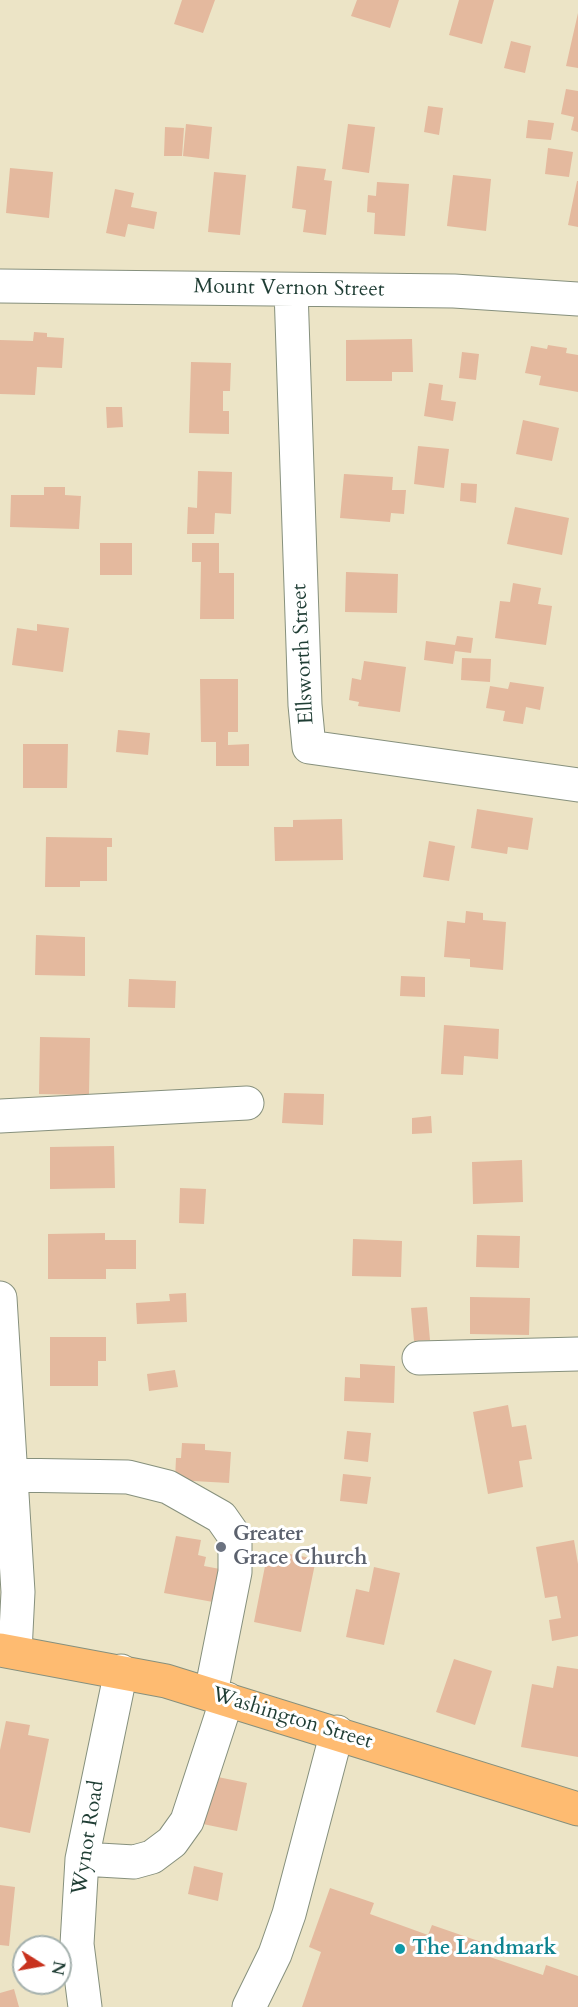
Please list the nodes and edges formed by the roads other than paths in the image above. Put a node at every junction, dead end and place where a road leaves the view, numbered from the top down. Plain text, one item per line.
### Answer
1 (0, 286) edge
2 (291, 290) junction
3 (578, 299) edge
4 (578, 785) edge
5 (247, 1103) dead end
6 (0, 1116) edge
7 (0, 1298) edge
8 (578, 1354) edge
9 (419, 1358) dead end
10 (10, 1475) junction
11 (8, 1651) edge
12 (121, 1671) junction
13 (219, 1696) junction
14 (337, 1732) junction
15 (578, 1809) edge
16 (82, 1859) junction
17 (85, 2007) edge
18 (249, 2007) edge

1 - 2 street, Mount Vernon Street
2 - 3 street, Mount Vernon Street
2 - 4 street, Ellsworth Street
5 - 6 street
7 - 10 street
8 - 9 street
10 - 11 street
10 - 13 street
11 - 12 main road, Washington Street
12 - 13 main road, Washington Street
12 - 16 street, Wynot Road
13 - 14 main road, Washington Street
13 - 16 street
14 - 15 main road, Washington Street
14 - 18 street
16 - 17 street, Wynot Road

